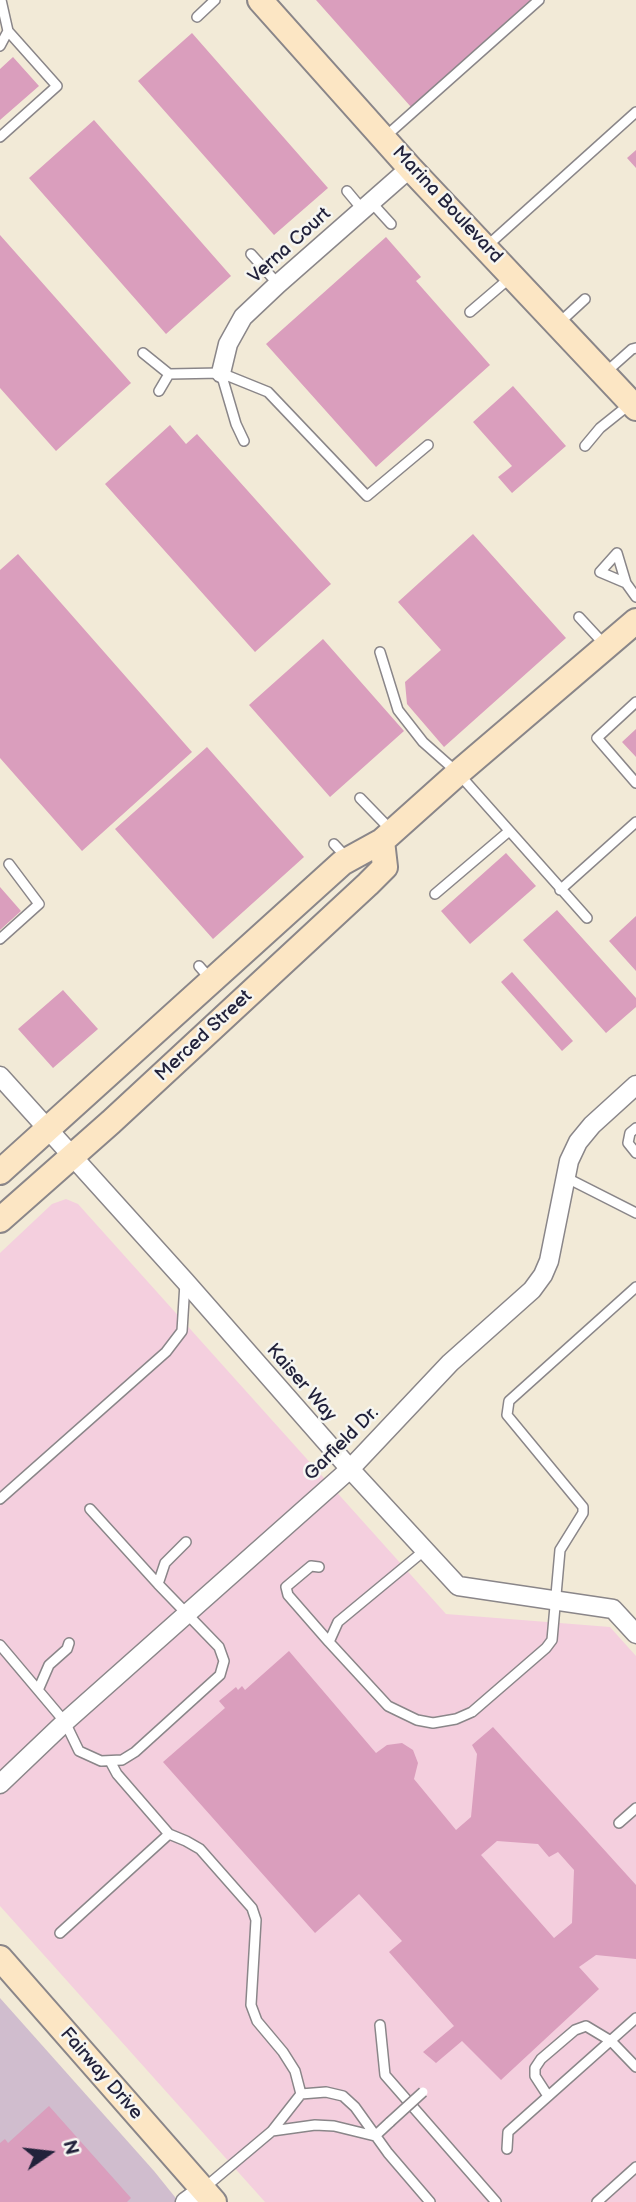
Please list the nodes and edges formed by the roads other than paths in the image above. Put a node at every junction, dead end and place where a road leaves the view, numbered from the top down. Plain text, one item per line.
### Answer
1 (1, 0) edge
2 (215, 0) edge
3 (260, 0) edge
4 (539, 0) edge
5 (197, 17) dead end
6 (8, 31) junction
7 (0, 46) edge
8 (636, 112) edge
9 (0, 137) edge
10 (384, 138) junction
11 (410, 168) junction
12 (347, 191) dead end
13 (367, 205) junction
14 (391, 224) dead end
15 (485, 247) junction
16 (251, 254) dead end
17 (513, 275) junction
18 (278, 284) junction
19 (586, 299) dead end
20 (470, 312) dead end
21 (557, 324) junction
22 (636, 348) edge
23 (143, 353) dead end
24 (220, 373) junction
25 (169, 374) junction
26 (603, 374) junction
27 (159, 391) dead end
28 (634, 405) edge
29 (244, 441) dead end
30 (428, 445) dead end
31 (585, 446) dead end
32 (626, 583) dead end
33 (636, 597) edge
34 (579, 617) dead end
35 (636, 621) edge
36 (607, 647) junction
37 (380, 652) dead end
38 (636, 702) edge
39 (458, 773) junction
40 (636, 783) edge
41 (360, 798) dead end
42 (636, 822) edge
43 (508, 832) junction
44 (387, 836) junction
45 (9, 864) dead end
46 (561, 890) junction
47 (435, 894) dead end
48 (587, 918) dead end
49 (0, 939) edge
50 (0, 1076) edge
51 (636, 1085) edge
52 (636, 1128) edge
53 (48, 1130) junction
54 (636, 1153) edge
55 (72, 1158) junction
56 (0, 1172) edge
57 (565, 1177) junction
58 (636, 1213) edge
59 (0, 1220) edge
60 (185, 1281) junction
61 (636, 1287) edge
62 (350, 1469) junction
63 (0, 1499) edge
64 (90, 1509) dead end
65 (186, 1542) dead end
66 (425, 1550) junction
67 (319, 1567) dead end
68 (158, 1584) junction
69 (554, 1601) junction
70 (187, 1615) junction
71 (636, 1634) edge
72 (329, 1642) junction
73 (69, 1643) dead end
74 (0, 1645) edge
75 (39, 1688) junction
76 (65, 1722) junction
77 (110, 1761) junction
78 (0, 1784) edge
79 (636, 1808) edge
80 (619, 1823) dead end
81 (169, 1834) junction
82 (60, 1933) dead end
83 (0, 1958) edge
84 (636, 2018) edge
85 (380, 2025) dead end
86 (611, 2041) junction
87 (636, 2067) edge
88 (423, 2092) dead end
89 (301, 2094) junction
90 (548, 2096) junction
91 (272, 2131) junction
92 (375, 2136) junction
93 (507, 2149) dead end
94 (636, 2167) edge
95 (207, 2199) edge
96 (430, 2202) edge
97 (496, 2202) edge
98 (597, 2202) edge

1 - 6 lane
2 - 5 lane
3 - 10 street, Marina Boulevard
4 - 10 lane
6 - 7 lane
6 - 9 lane
8 - 15 lane
10 - 11 street, Marina Boulevard
11 - 13 street, Verna Court
11 - 15 street, Marina Boulevard
12 - 13 lane
13 - 14 lane
13 - 18 street, Verna Court
15 - 17 street, Marina Boulevard
16 - 18 lane
17 - 20 lane
17 - 21 street, Marina Boulevard
18 - 24 street, Verna Court
19 - 21 lane
21 - 26 street, Marina Boulevard
22 - 26 lane
23 - 25 lane
24 - 25 lane
24 - 29 lane
24 - 30 lane
25 - 27 lane
26 - 28 street, Marina Boulevard
28 - 31 lane
32 - 33 lane
34 - 36 lane
35 - 36 street, Merced Street
36 - 39 street, Merced Street
37 - 39 lane
38 - 40 lane
39 - 43 lane
39 - 44 street, Merced Street
41 - 44 lane
42 - 46 lane
43 - 46 lane
43 - 47 lane
44 - 53 street, Merced Street
44 - 55 street, Merced Street
45 - 49 lane
46 - 48 lane
50 - 53 street, Kaiser Way
51 - 57 street, Garfield Dr.
52 - 54 lane
53 - 55 street, Kaiser Way
53 - 56 street, Merced Street
55 - 59 street, Merced Street
55 - 60 street, Kaiser Way
57 - 58 lane
57 - 62 street, Garfield Dr.
60 - 62 street, Kaiser Way
60 - 63 lane
61 - 69 lane
62 - 66 street, Kaiser Way
62 - 70 street, Garfield Dr.
64 - 68 lane
65 - 68 lane
66 - 69 street, Kaiser Way
66 - 72 lane
67 - 72 lane
68 - 70 lane
69 - 71 street, Kaiser Way
69 - 72 lane
70 - 76 street, Garfield Dr.
70 - 77 lane
73 - 75 lane
74 - 75 lane
75 - 76 lane
76 - 77 lane
76 - 78 street, Garfield Dr.
77 - 81 lane
79 - 80 lane
81 - 82 lane
81 - 89 lane
83 - 95 street, Fairway Drive
84 - 86 lane
85 - 97 lane
86 - 87 lane
86 - 90 lane
86 - 90 lane
88 - 92 lane, bridge
89 - 91 lane
89 - 92 lane
90 - 93 lane
91 - 92 lane
91 - 95 lane
92 - 96 lane
94 - 98 lane

